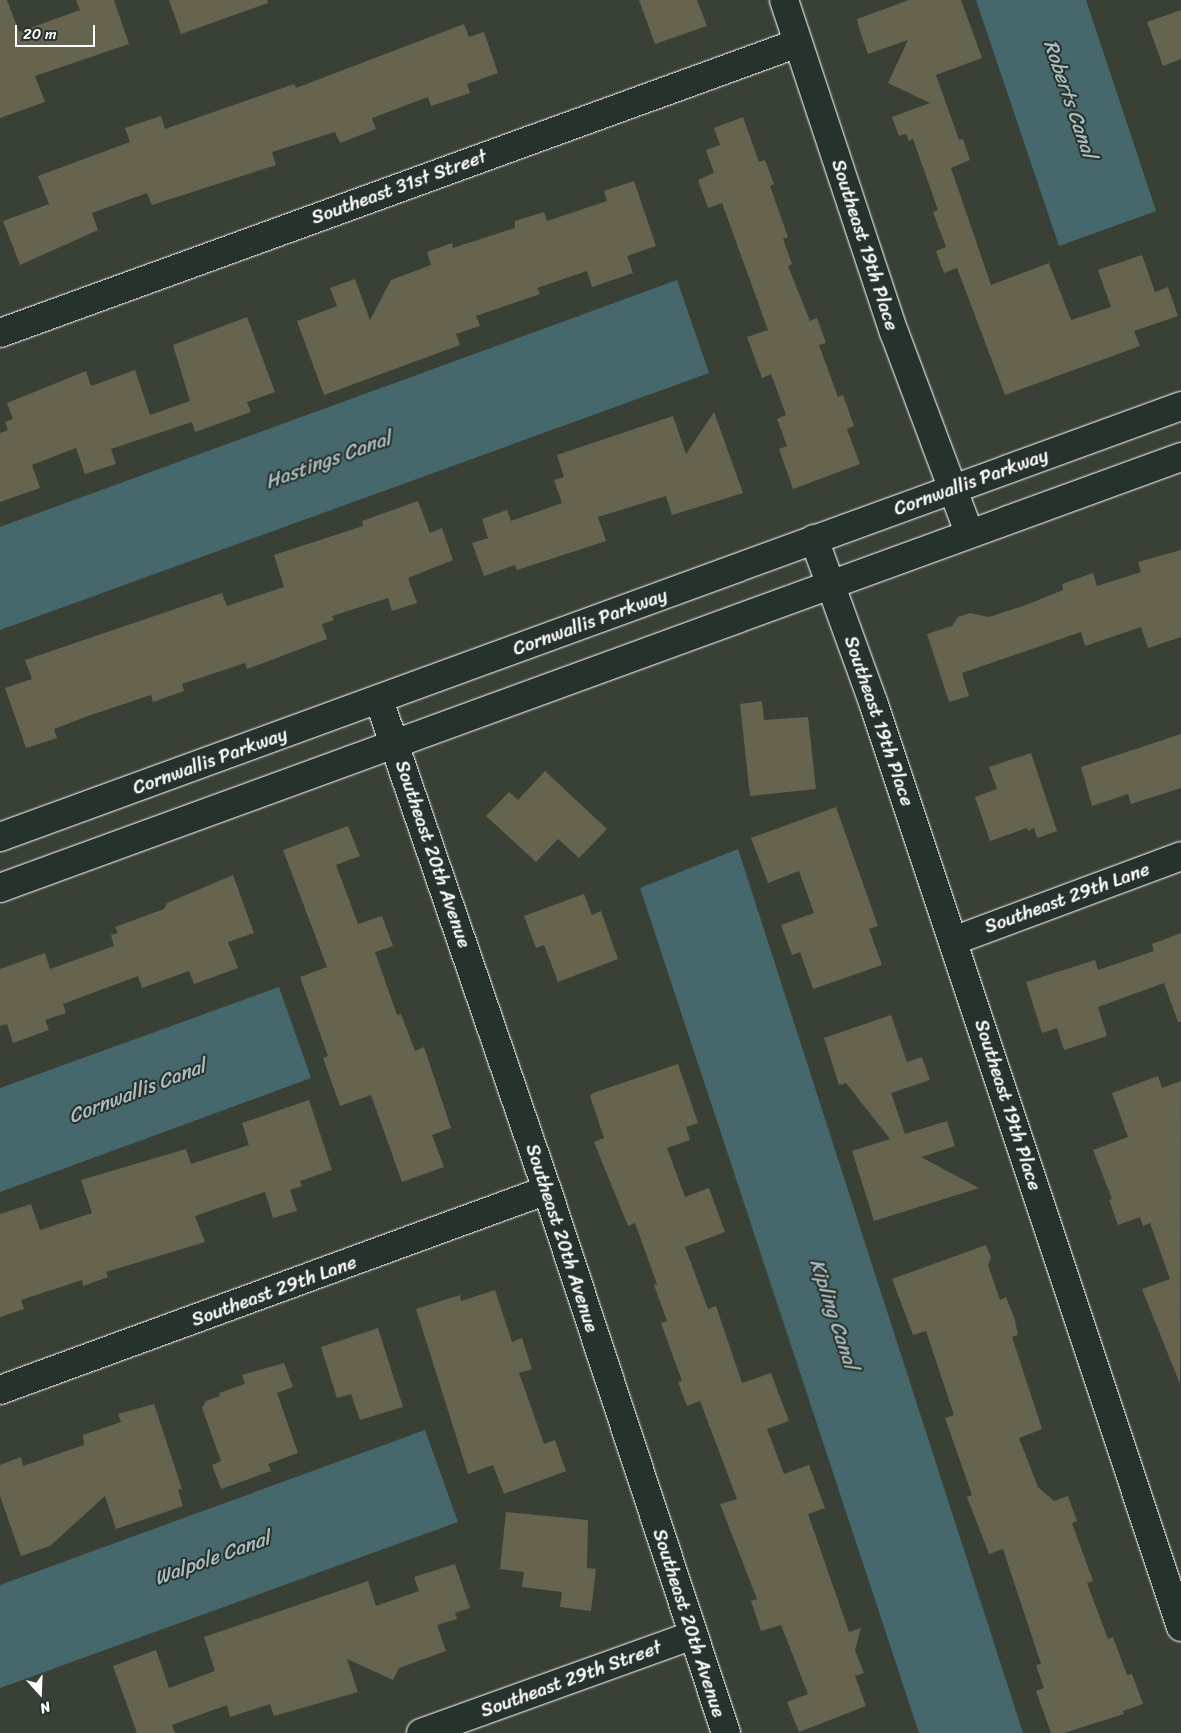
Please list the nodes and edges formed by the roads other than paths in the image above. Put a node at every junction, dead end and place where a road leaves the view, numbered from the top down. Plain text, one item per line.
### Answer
1 (784, 0) edge
2 (798, 42) junction
3 (0, 333) edge
4 (1181, 406) edge
5 (1181, 457) edge
6 (952, 488) junction
7 (969, 533) junction
8 (814, 539) junction
9 (831, 584) junction
10 (379, 700) junction
11 (396, 744) junction
12 (0, 838) edge
13 (1181, 856) edge
14 (0, 888) edge
15 (953, 941) junction
16 (547, 1190) junction
17 (0, 1390) edge
18 (1181, 1627) edge
19 (694, 1635) junction
20 (421, 1733) edge
21 (726, 1733) edge

1 - 2 street, Southeast 19th Place
2 - 3 street, Southeast 31st Street
2 - 6 street, Southeast 19th Place
4 - 6 street, Cornwallis Parkway
5 - 7 street
6 - 7 street, Southeast 19th Place
6 - 8 street, Cornwallis Parkway
7 - 9 street
8 - 9 street, Southeast 19th Place
8 - 10 street, Cornwallis Parkway
9 - 11 street
9 - 15 street, Southeast 19th Place
10 - 11 street, Southeast 20th Avenue
10 - 12 street, Cornwallis Parkway
11 - 14 street
11 - 16 street, Southeast 20th Avenue
13 - 15 street, Southeast 29th Lane
15 - 18 street, Southeast 19th Place
16 - 17 street, Southeast 29th Lane
16 - 19 street, Southeast 20th Avenue
19 - 20 street, Southeast 29th Street
19 - 21 street, Southeast 20th Avenue

